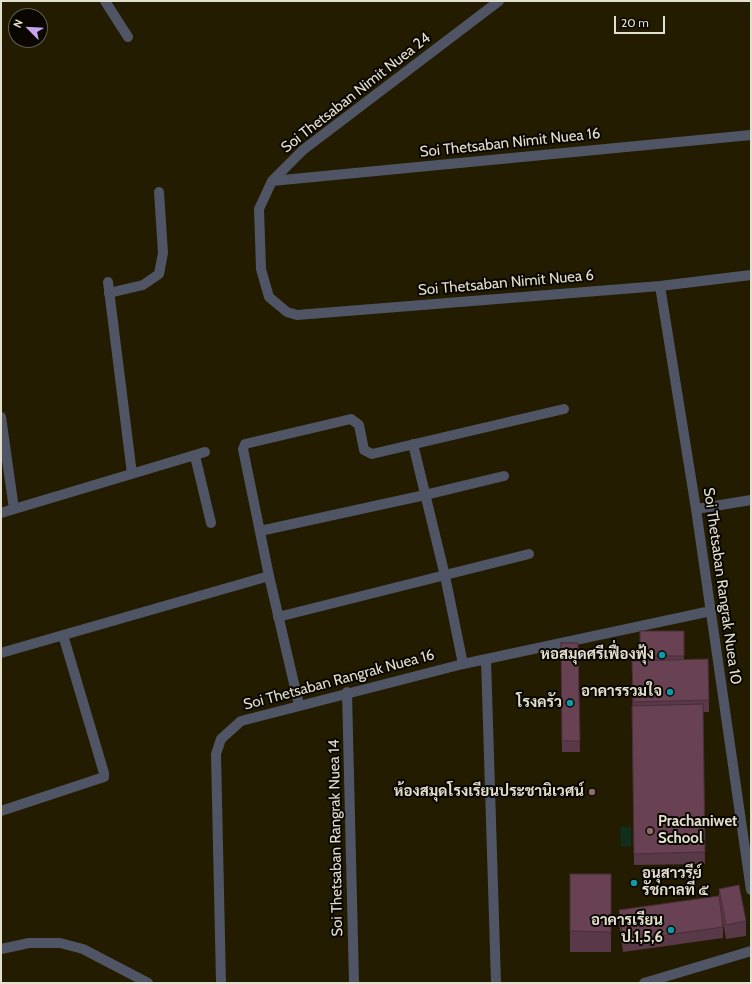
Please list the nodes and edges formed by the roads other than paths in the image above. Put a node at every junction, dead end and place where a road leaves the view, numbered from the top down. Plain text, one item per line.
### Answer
1 (105, 1) edge
2 (498, 1) edge
3 (128, 37) dead end
4 (751, 135) edge
5 (272, 181) junction
6 (159, 192) dead end
7 (751, 275) edge
8 (108, 282) dead end
9 (660, 286) junction
10 (109, 293) junction
11 (269, 297) joint
12 (564, 409) dead end
13 (1, 417) edge
14 (413, 444) junction
15 (132, 474) junction
16 (504, 476) dead end
17 (425, 495) junction
18 (751, 500) edge
19 (14, 509) junction
20 (696, 509) junction
21 (1, 513) edge
22 (210, 523) dead end
23 (260, 531) junction
24 (529, 554) dead end
25 (269, 576) junction
26 (445, 576) junction
27 (711, 612) junction
28 (278, 617) junction
29 (63, 635) junction
30 (1, 653) edge
31 (486, 659) junction
32 (463, 664) junction
33 (347, 692) junction
34 (299, 705) junction
35 (1, 811) edge
36 (751, 890) edge
37 (1, 949) edge
38 (751, 951) edge
39 (148, 983) edge
40 (221, 983) edge
41 (354, 983) edge
42 (496, 983) edge
43 (644, 983) edge

1 - 3 street
2 - 5 street, Soi Thetsaban Nimit Nuea 24
4 - 5 street, Soi Thetsaban Nimit Nuea 16
5 - 11 street, Soi Thetsaban Nimit Nuea 24
6 - 10 street
7 - 9 street, Soi Thetsaban Nimit Nuea 6
8 - 10 street
9 - 11 street, Soi Thetsaban Nimit Nuea 6
9 - 20 street, Soi Thetsaban Rangrak Nuea 10
10 - 15 street
12 - 14 street
13 - 19 street
14 - 17 street
14 - 23 street
15 - 19 street
15 - 22 street
16 - 17 street
17 - 23 street
17 - 26 street
18 - 20 street
19 - 21 street
20 - 27 street, Soi Thetsaban Rangrak Nuea 10
23 - 25 street
24 - 26 street
25 - 28 street
25 - 29 street
26 - 28 street
26 - 32 street
27 - 31 street, Soi Thetsaban Rangrak Nuea 16
27 - 36 street, Soi Thetsaban Rangrak Nuea 10
28 - 34 street
29 - 30 street
29 - 35 street
31 - 32 street, Soi Thetsaban Rangrak Nuea 16
31 - 42 street
32 - 33 street, Soi Thetsaban Rangrak Nuea 16
33 - 34 street, Soi Thetsaban Rangrak Nuea 16
33 - 41 street, Soi Thetsaban Rangrak Nuea 14
34 - 40 street, Soi Thetsaban Rangrak Nuea 16
37 - 39 street
38 - 43 street

